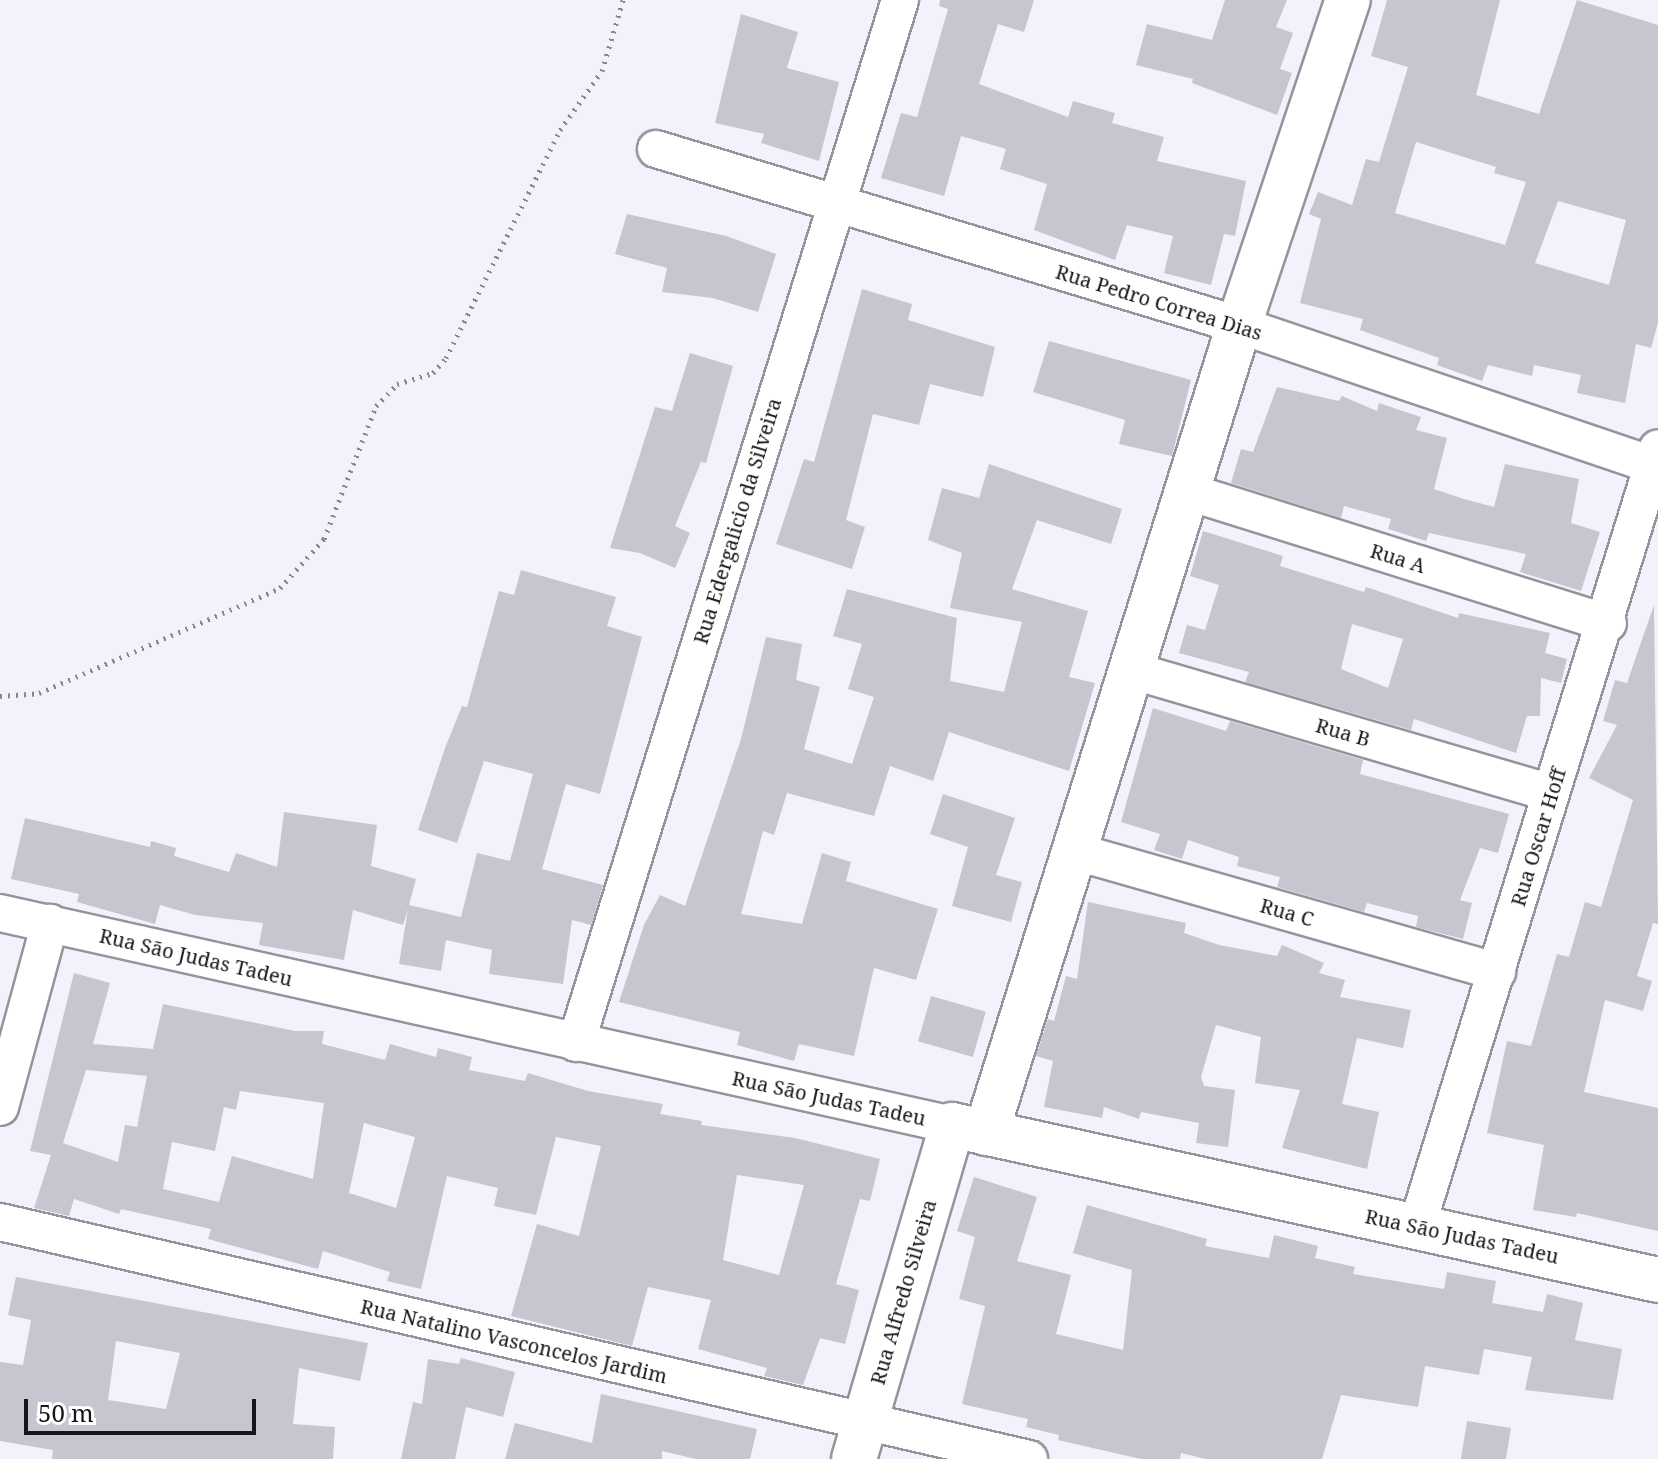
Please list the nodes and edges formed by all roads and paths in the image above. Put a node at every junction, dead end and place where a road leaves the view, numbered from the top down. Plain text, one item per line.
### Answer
1 (623, 0) edge
2 (900, 0) edge
3 (1348, 0) edge
4 (656, 149) dead end
5 (834, 205) junction
6 (1239, 325) junction
7 (1656, 460) edge
8 (1189, 492) junction
9 (1608, 623) junction
10 (1134, 671) junction
11 (0, 696) edge
12 (1551, 793) junction
13 (1077, 852) junction
14 (0, 913) edge
15 (50, 923) junction
16 (1497, 972) junction
17 (576, 1043) junction
18 (0, 1107) edge
19 (969, 1129) junction
20 (0, 1222) edge
21 (1417, 1226) junction
22 (1658, 1280) edge
23 (860, 1441) edge
24 (1029, 1459) edge

1 - 11 path
2 - 5 street, Rua Edergalicio da Silveira
3 - 6 street, Rua Alfredo Silveira
4 - 5 street, Rua Pedro Correa Dias
5 - 6 street, Rua Pedro Correa Dias
5 - 17 street, Rua Edergalicio da Silveira
6 - 7 street, Rua Pedro Correa Dias
6 - 8 street, Rua Alfredo Silveira
7 - 9 street, Rua Oscar Hoff
8 - 9 street, Rua A
8 - 10 street, Rua Alfredo Silveira
9 - 12 street, Rua Oscar Hoff
10 - 12 street, Rua B
10 - 13 street, Rua Alfredo Silveira
12 - 16 street, Rua Oscar Hoff
13 - 16 street, Rua C
13 - 19 street, Rua Alfredo Silveira
14 - 15 street, Rua São Judas Tadeu
15 - 17 street, Rua São Judas Tadeu
15 - 18 street
16 - 21 street, Rua Oscar Hoff
17 - 19 street, Rua São Judas Tadeu
19 - 21 street, Rua São Judas Tadeu
19 - 23 street, Rua Alfredo Silveira
20 - 23 street, Rua Natalino Vasconcelos Jardim
21 - 22 street, Rua São Judas Tadeu
23 - 24 street, Rua Natalino Vasconcelos Jardim

